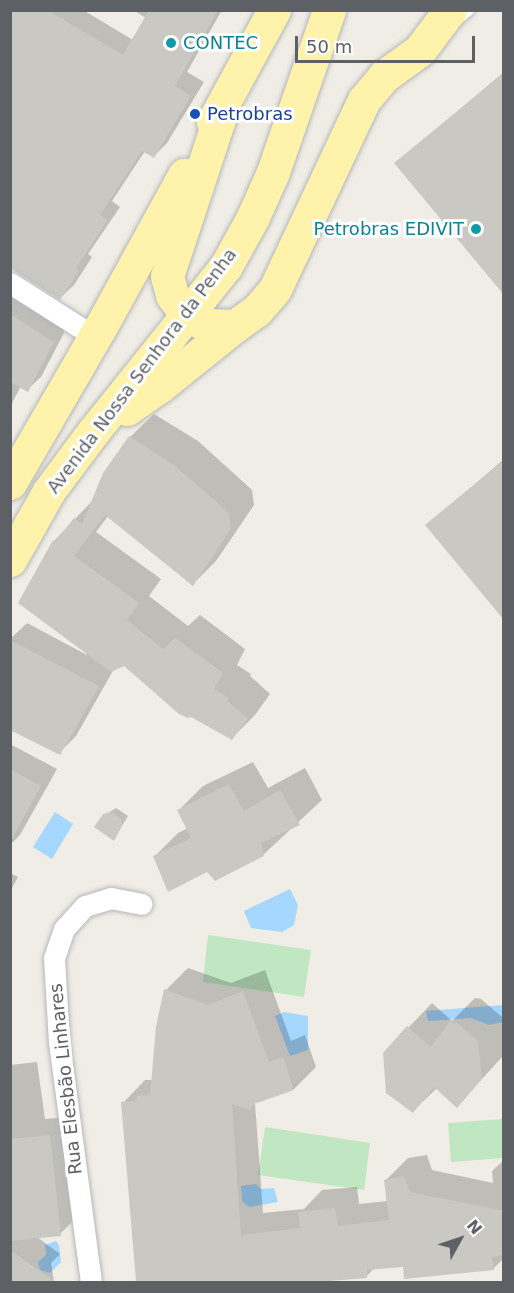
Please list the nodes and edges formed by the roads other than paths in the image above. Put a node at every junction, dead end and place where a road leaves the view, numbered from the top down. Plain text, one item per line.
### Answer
1 (274, 10) edge
2 (329, 10) edge
3 (450, 10) edge
4 (470, 10) edge
5 (420, 50) junction
6 (224, 104) junction
7 (10, 283) edge
8 (188, 316) junction
9 (235, 326) junction
10 (95, 337) junction
11 (93, 432) junction
12 (10, 483) edge
13 (10, 560) edge
14 (141, 904) dead end
15 (91, 1282) edge

1 - 6 main road
2 - 8 main road, Avenida Nossa Senhora da Penha
3 - 5 main road
4 - 5 lane
5 - 9 main road
6 - 8 main road
6 - 10 main road
7 - 10 street
8 - 9 main road
8 - 11 main road, Avenida Nossa Senhora da Penha
9 - 11 main road
10 - 12 main road
11 - 13 main road, Avenida Nossa Senhora da Penha
14 - 15 street, Rua Elesbão Linhares

